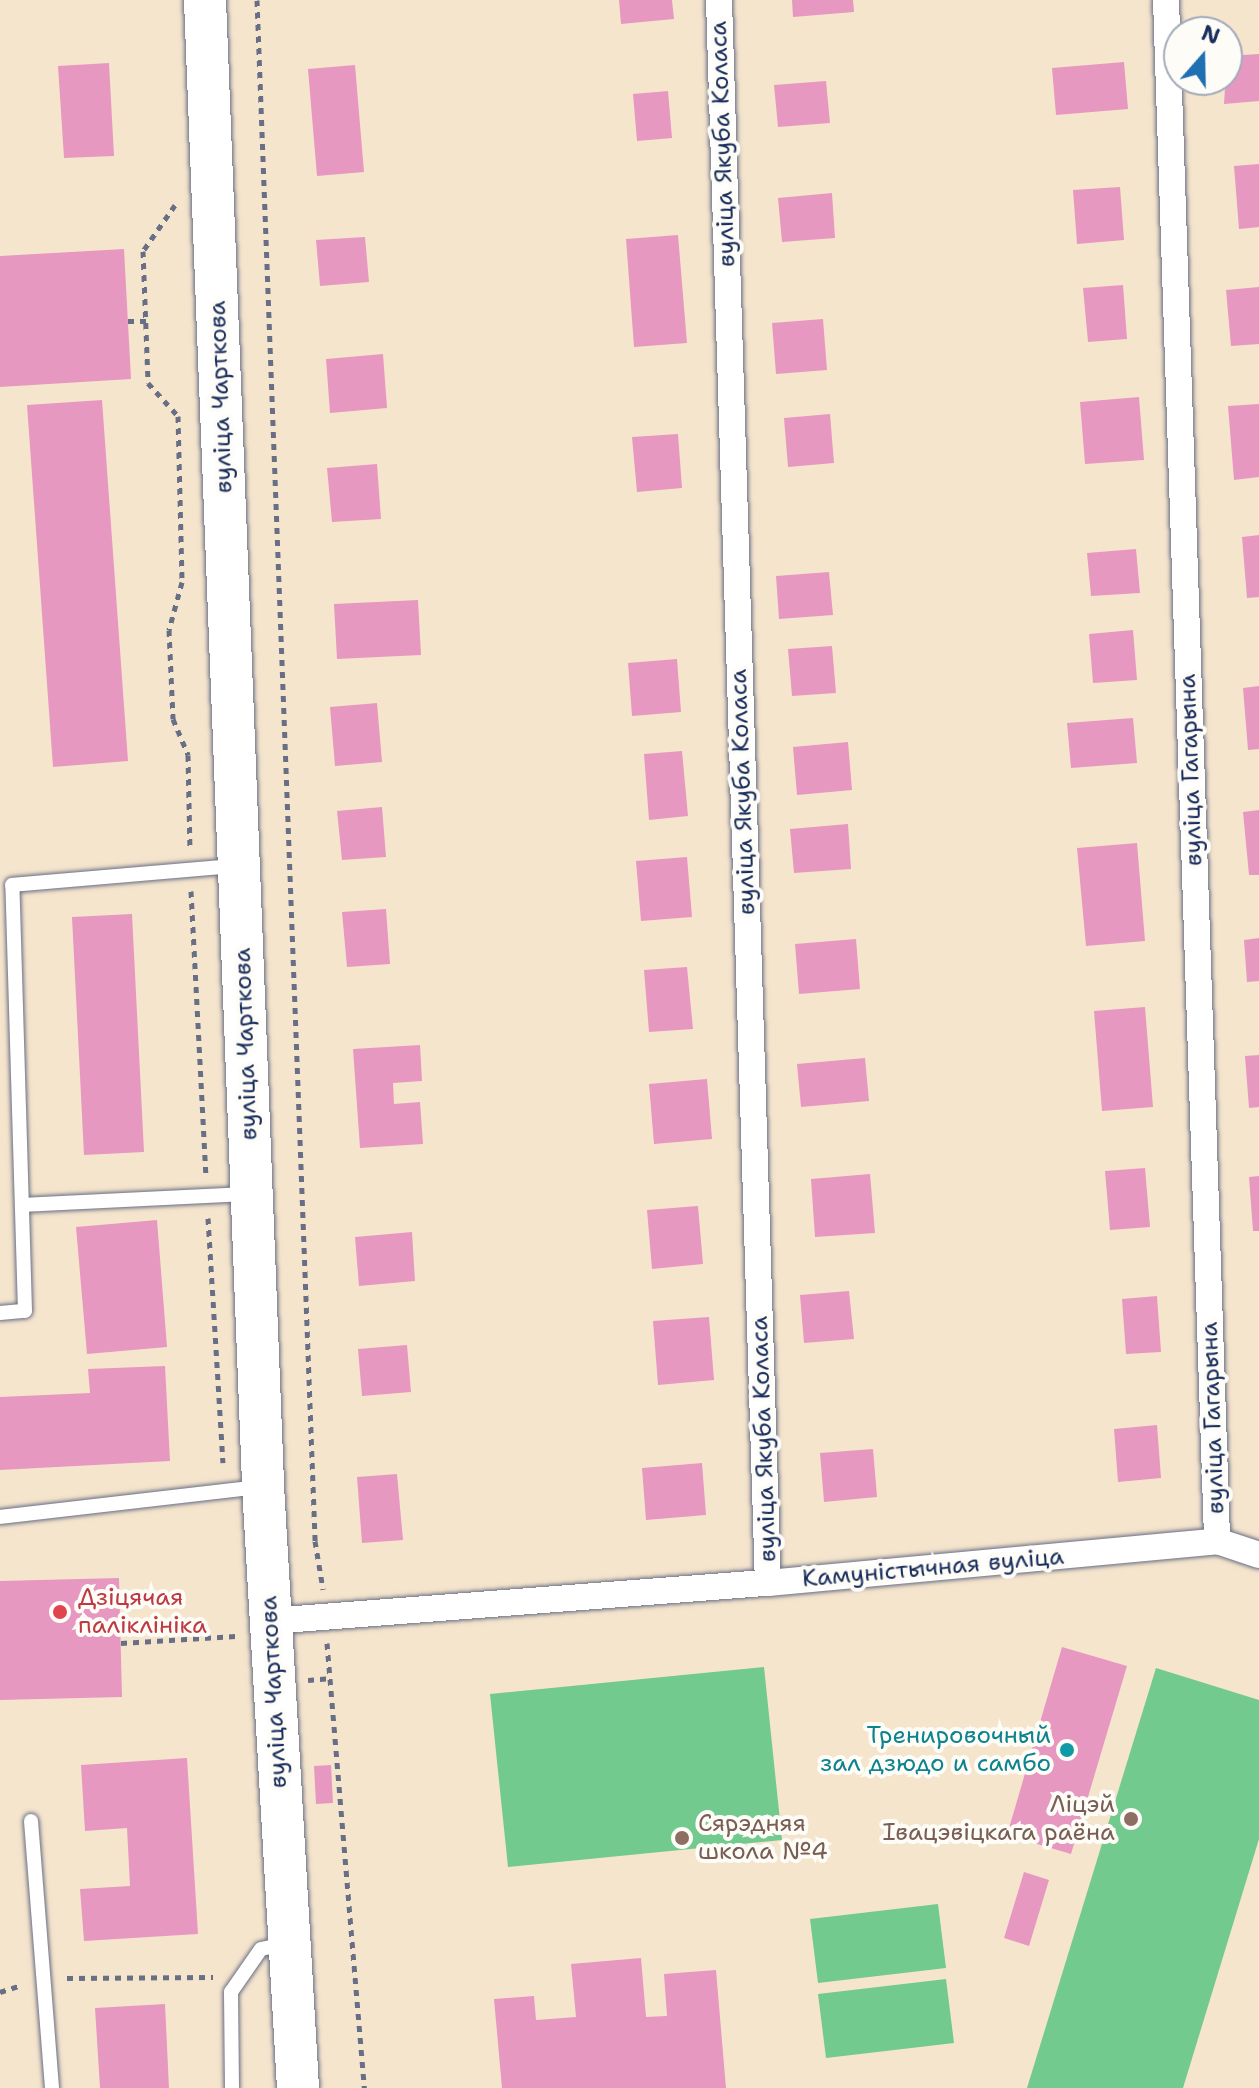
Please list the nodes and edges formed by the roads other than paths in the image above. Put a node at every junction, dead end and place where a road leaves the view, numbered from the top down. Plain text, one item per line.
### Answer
1 (205, 0) edge
2 (719, 0) edge
3 (1166, 0) edge
4 (239, 866) junction
5 (6, 885) edge
6 (252, 1194) junction
7 (23, 1205) junction
8 (0, 1313) edge
9 (246, 1488) junction
10 (0, 1517) edge
11 (1217, 1541) junction
12 (1259, 1555) edge
13 (768, 1583) junction
14 (248, 1632) junction
15 (31, 1821) dead end
16 (289, 1943) junction
17 (52, 2088) edge
18 (232, 2088) edge
19 (298, 2088) edge

1 - 4 main road, вуліца Чарткова
2 - 13 street, вуліца Якуба Коласа
3 - 11 street, вуліца Гагарына
4 - 5 lane
4 - 6 main road, вуліца Чарткова
5 - 7 lane
6 - 7 lane
6 - 9 main road, вуліца Чарткова
7 - 8 lane
9 - 10 lane
9 - 14 main road, вуліца Чарткова
11 - 12 street, Камуністычная вуліца
11 - 13 street, Камуністычная вуліца
13 - 14 street, Камуністычная вуліца
14 - 16 main road, вуліца Чарткова
15 - 17 lane
16 - 18 lane
16 - 19 main road, вуліца Чарткова

